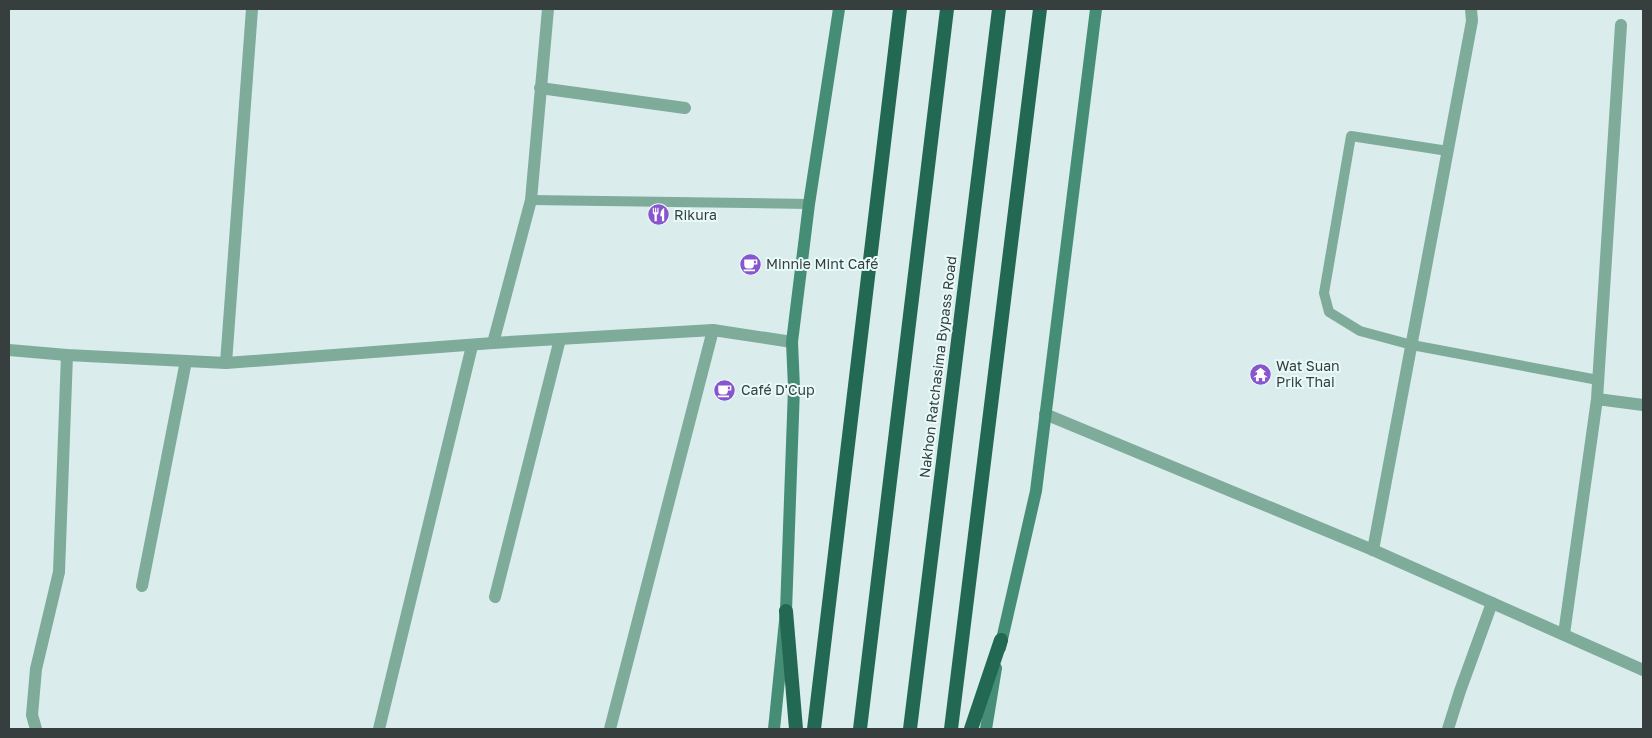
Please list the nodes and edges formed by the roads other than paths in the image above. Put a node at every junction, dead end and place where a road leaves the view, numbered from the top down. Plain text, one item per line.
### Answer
1 (252, 9) edge
2 (548, 9) edge
3 (839, 9) edge
4 (900, 9) edge
5 (947, 9) edge
6 (999, 9) edge
7 (1040, 9) edge
8 (1096, 9) edge
9 (1471, 9) edge
10 (1621, 25) dead end
11 (540, 88) junction
12 (685, 108) dead end
13 (1448, 151) junction
14 (531, 200) junction
15 (809, 204) junction
16 (713, 330) junction
17 (560, 339) junction
18 (792, 342) junction
19 (493, 343) junction
20 (1412, 345) junction
21 (472, 346) junction
22 (9, 350) edge
23 (67, 355) junction
24 (186, 361) junction
25 (226, 363) junction
26 (1598, 380) junction
27 (1597, 398) junction
28 (1643, 405) edge
29 (1046, 414) junction
30 (1373, 550) junction
31 (142, 586) dead end
32 (495, 597) dead end
33 (1492, 602) junction
34 (786, 611) junction
35 (1564, 634) junction
36 (1001, 640) junction
37 (1643, 670) edge
38 (36, 729) edge
39 (380, 729) edge
40 (610, 729) edge
41 (774, 729) edge
42 (796, 729) edge
43 (814, 729) edge
44 (860, 729) edge
45 (910, 729) edge
46 (951, 729) edge
47 (971, 729) edge
48 (986, 729) edge
49 (1448, 729) edge

1 - 25 street
2 - 11 street
3 - 15 main road
4 - 43 highway
5 - 44 highway
6 - 45 highway, Nakhon Ratchasima Bypass Road
7 - 46 highway
8 - 29 main road
9 - 13 street
10 - 26 street
11 - 12 street
11 - 14 street
13 - 20 street
13 - 20 lane
14 - 15 lane
14 - 19 street
15 - 18 main road
16 - 17 street
16 - 18 street
16 - 40 street
17 - 19 street
17 - 32 street
18 - 34 main road
19 - 21 street
20 - 26 lane
20 - 30 street
21 - 25 street
21 - 39 street
22 - 23 street
23 - 24 street
23 - 38 street
24 - 25 street
24 - 31 street
26 - 27 street
27 - 28 street
27 - 35 street
29 - 30 street
29 - 36 main road
30 - 33 street
33 - 35 street
33 - 49 street
34 - 41 main road
34 - 42 highway
35 - 37 street
36 - 47 highway
36 - 48 main road

